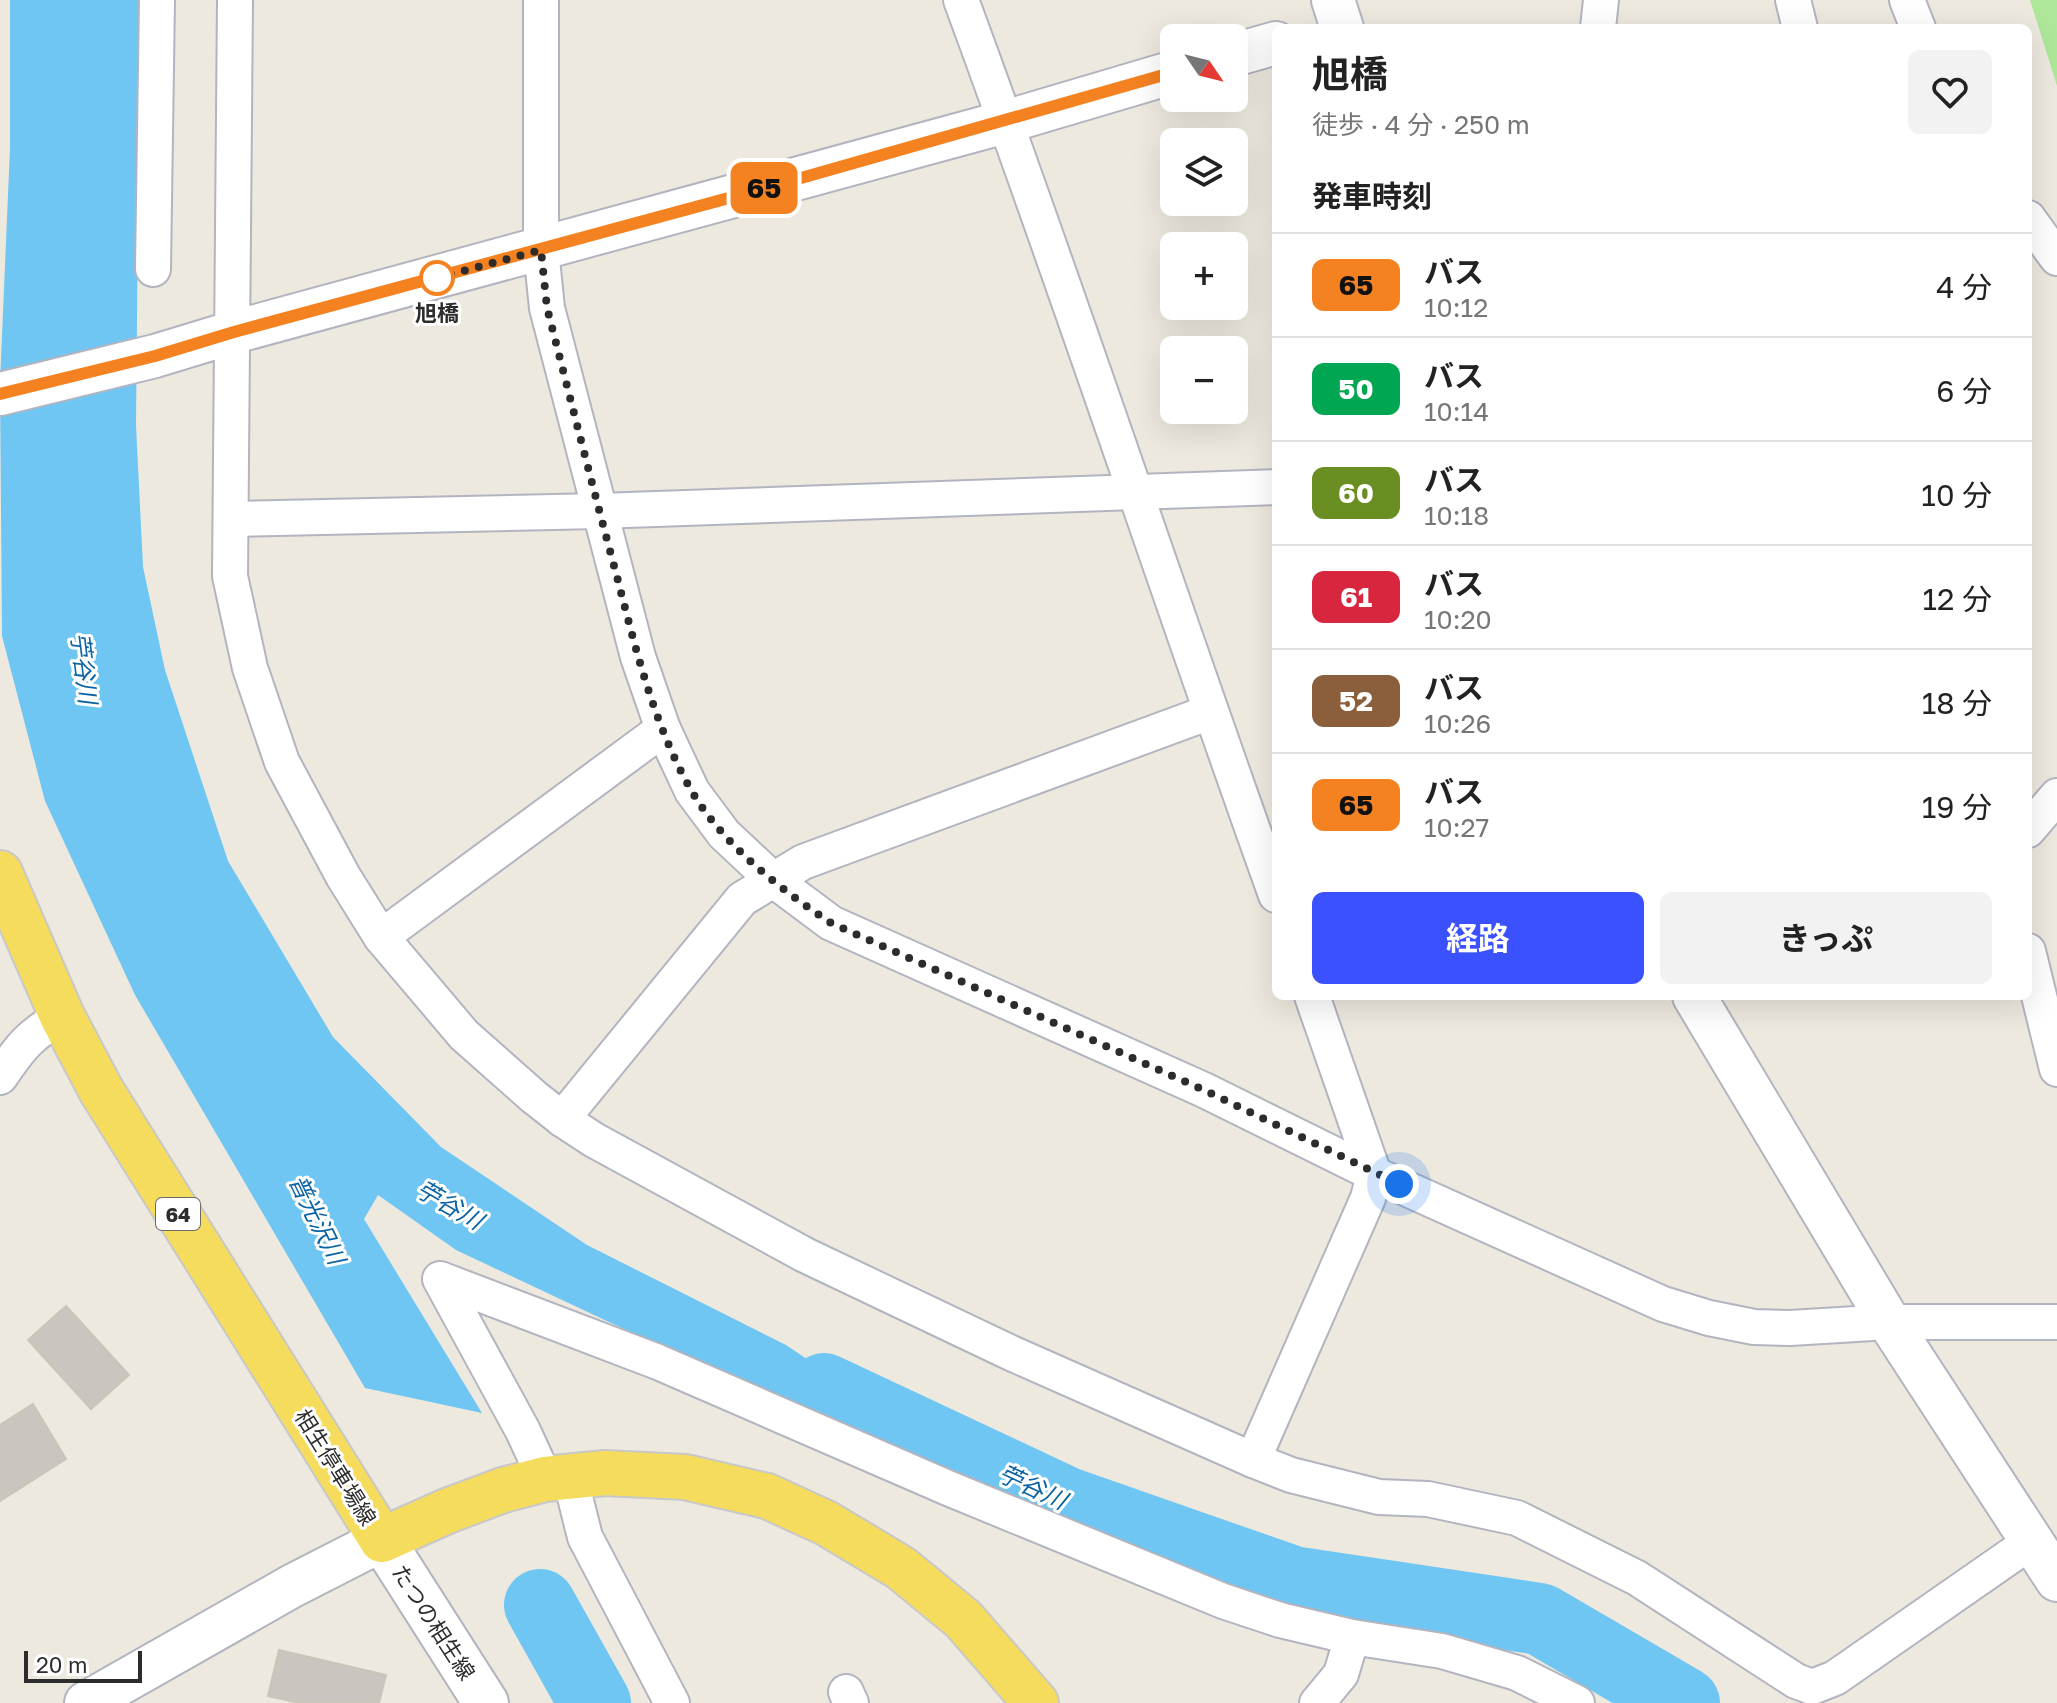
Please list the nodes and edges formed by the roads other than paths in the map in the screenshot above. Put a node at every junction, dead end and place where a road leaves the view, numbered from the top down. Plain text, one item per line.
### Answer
1 (157, 0) edge
2 (235, 0) edge
3 (541, 0) edge
4 (961, 0) edge
5 (1601, 0) edge
6 (1793, 0) edge
7 (1907, 0) edge
8 (1598, 24) edge
9 (1799, 24) edge
10 (1916, 24) edge
11 (1272, 44) edge
12 (1248, 51) edge
13 (1160, 76) edge
14 (1005, 122) junction
15 (2032, 224) edge
16 (541, 250) junction
17 (2057, 258) edge
18 (153, 269) dead end
19 (234, 332) junction
20 (0, 394) edge
21 (1272, 487) edge
22 (1137, 493) junction
23 (599, 511) junction
24 (232, 519) junction
25 (1210, 712) junction
26 (663, 729) junction
27 (2057, 796) edge
28 (2032, 825) edge
29 (0, 873) edge
30 (772, 879) junction
31 (1272, 884) edge
32 (381, 937) junction
33 (2032, 967) edge
34 (1313, 1000) edge
35 (1696, 1000) edge
36 (62, 1016) junction
37 (2057, 1069) edge
38 (0, 1077) edge
39 (562, 1119) junction
40 (1374, 1174) junction
41 (1889, 1322) junction
42 (2057, 1322) edge
43 (1253, 1460) junction
44 (558, 1478) junction
45 (382, 1540) junction
46 (2032, 1541) junction
47 (2057, 1580) edge
48 (1352, 1637) junction
49 (86, 1703) edge
50 (486, 1703) edge
51 (672, 1703) edge
52 (1036, 1703) edge
53 (1317, 1703) edge
54 (1577, 1703) edge

1 - 18 street
2 - 19 street
3 - 16 street
4 - 14 street
5 - 8 street
6 - 9 street
7 - 10 street
11 - 12 street
13 - 14 street
14 - 16 street
14 - 22 street
15 - 17 street
16 - 19 street
16 - 23 street
19 - 20 street
19 - 24 street
21 - 22 street
22 - 23 street
22 - 25 street
23 - 24 street
23 - 26 street
24 - 32 street
25 - 30 street
25 - 31 street
26 - 30 street
26 - 32 street
27 - 28 street
29 - 36 main road, 相生停車場線 / 64
30 - 39 street
30 - 40 street
32 - 39 street
33 - 37 street
34 - 40 street
35 - 41 street
36 - 38 street
36 - 45 main road, 相生停車場線 / 64
39 - 43 street
40 - 41 street
40 - 43 street
41 - 42 street
41 - 46 street
43 - 46 street
44 - 45 main road, 相生停車場線
44 - 48 street
44 - 51 street
44 - 52 main road, 相生停車場線
45 - 49 street
45 - 50 main road, たつの相生線
46 - 47 street
48 - 53 street
48 - 54 street

